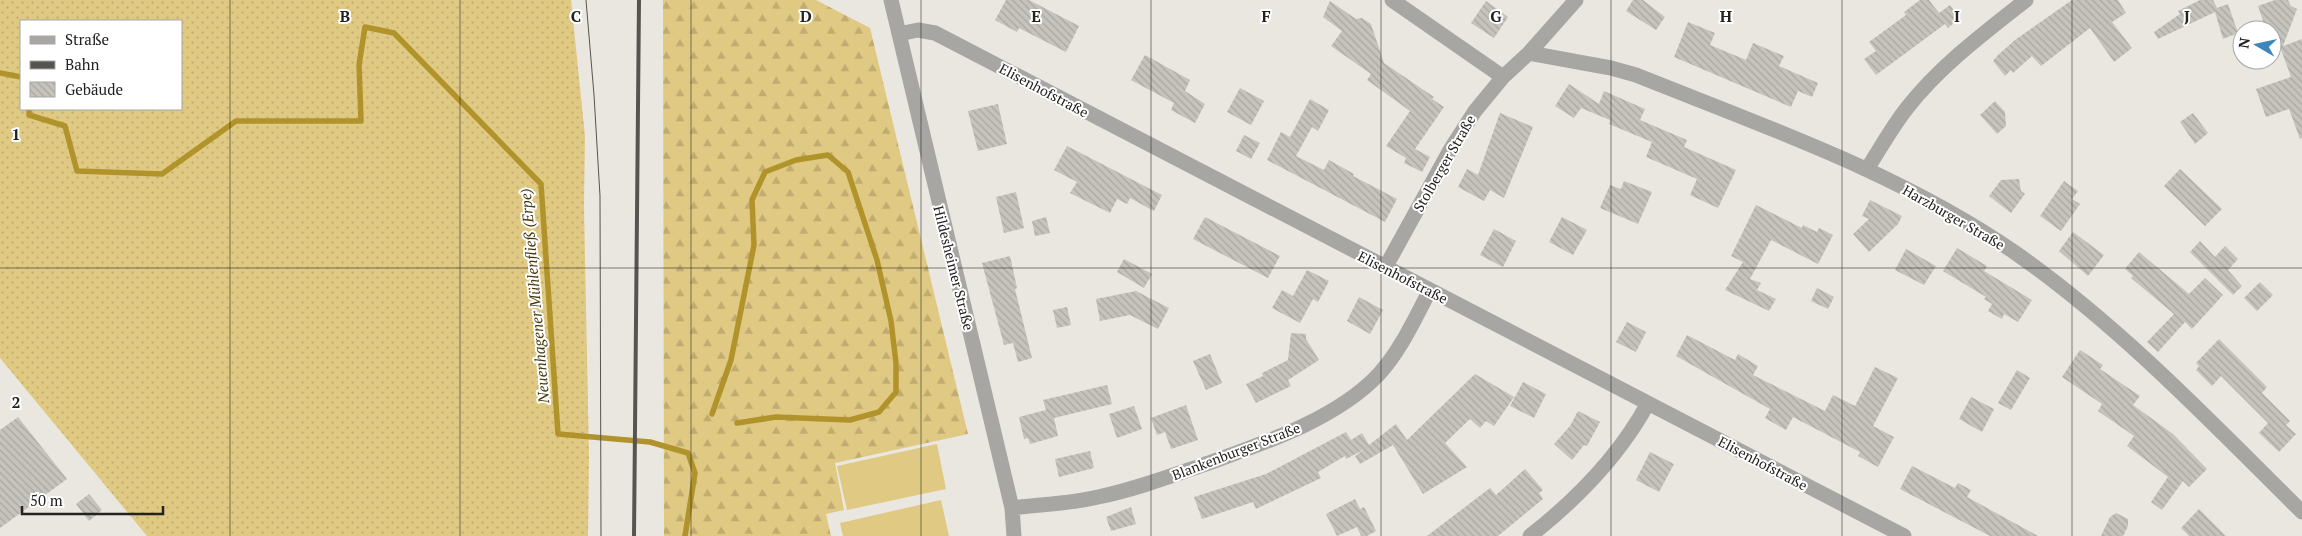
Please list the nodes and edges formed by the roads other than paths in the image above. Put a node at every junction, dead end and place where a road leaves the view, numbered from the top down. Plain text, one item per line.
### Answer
1 (891, 0) edge
2 (1392, 0) edge
3 (1576, 0) edge
4 (2026, 0) edge
5 (900, 34) junction
6 (1529, 53) junction
7 (1503, 77) junction
8 (1867, 169) junction
9 (1385, 268) junction
10 (1430, 290) junction
11 (1648, 403) junction
12 (1012, 508) junction
13 (2302, 512) edge
14 (1014, 536) edge
15 (1530, 536) edge
16 (1904, 536) edge

1 - 5 street, Hildesheimer Straße
2 - 7 street
3 - 6 street, Stolberger Straße
4 - 8 street
5 - 9 street, Elisenhofstraße
5 - 12 street, Hildesheimer Straße
6 - 7 street, Stolberger Straße
6 - 8 street, Harzburger Straße
7 - 9 street, Stolberger Straße
8 - 13 street, Harzburger Straße
9 - 10 street, Elisenhofstraße
10 - 11 street, Elisenhofstraße
10 - 12 street, Blankenburger Straße
11 - 15 street
11 - 16 street, Elisenhofstraße
12 - 14 street, Hildesheimer Straße

